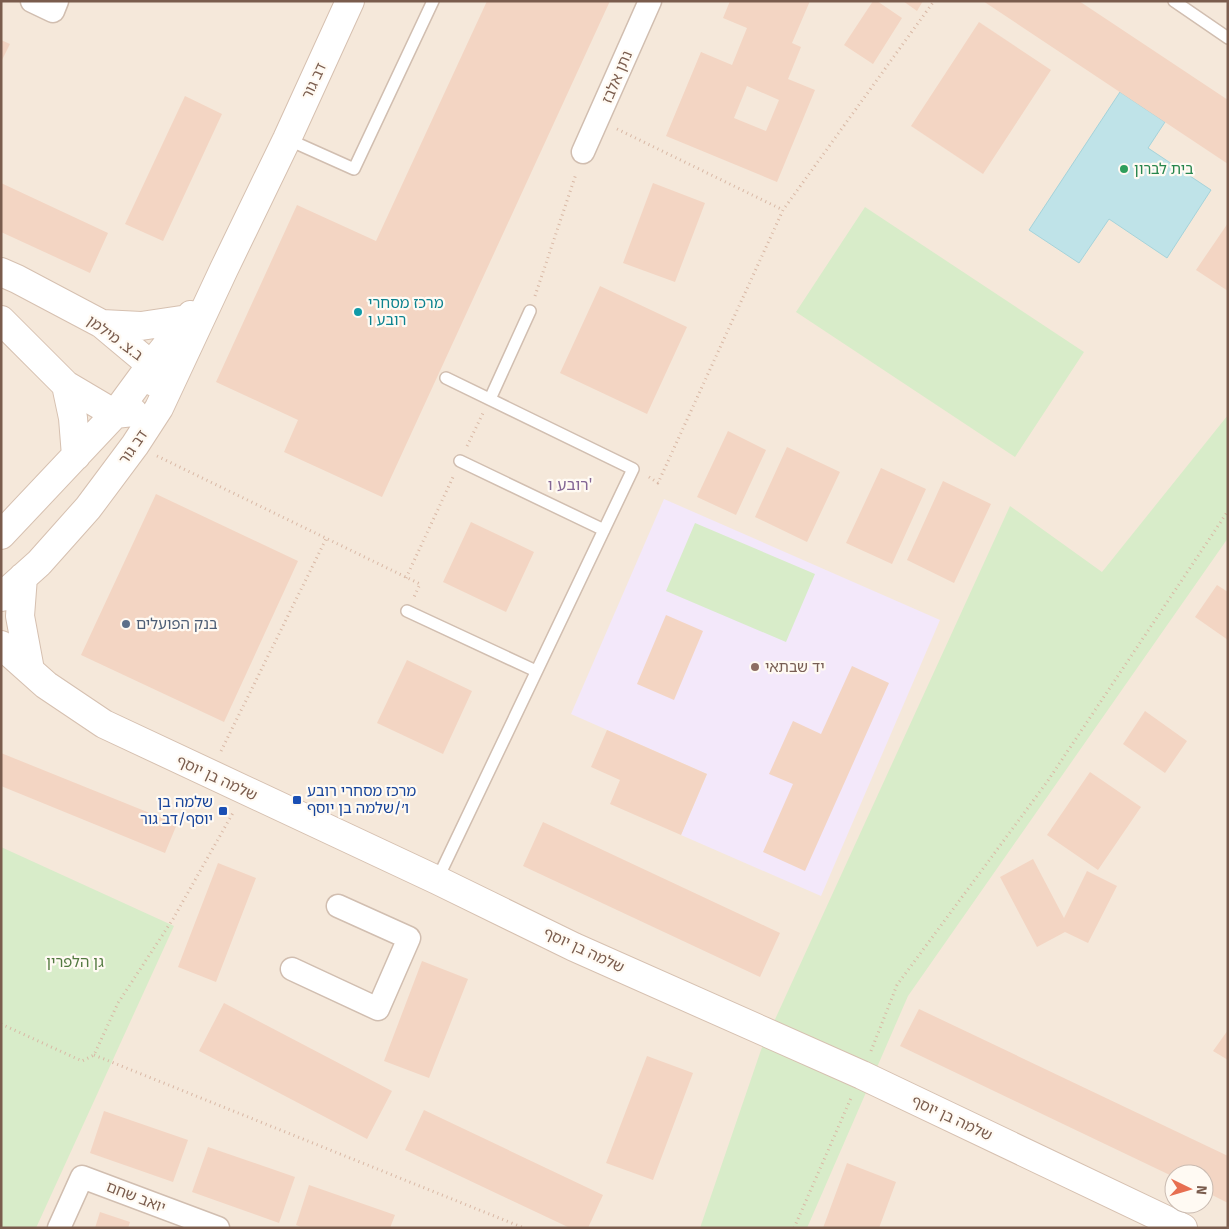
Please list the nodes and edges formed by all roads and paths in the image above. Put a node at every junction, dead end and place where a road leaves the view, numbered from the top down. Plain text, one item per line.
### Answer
1 (32, 1) edge
2 (57, 1) edge
3 (350, 1) edge
4 (433, 1) edge
5 (650, 1) edge
6 (934, 1) edge
7 (1174, 1) edge
8 (1228, 38) edge
9 (598, 120) junction
10 (287, 139) junction
11 (583, 152) joint
12 (783, 210) junction
13 (224, 269) junction
14 (1, 272) edge
15 (530, 311) joint
16 (188, 319) junction
17 (1, 320) edge
18 (102, 324) junction
19 (151, 365) junction
20 (446, 378) dead end
21 (66, 385) junction
22 (490, 399) junction
23 (160, 408) junction
24 (115, 414) junction
25 (134, 445) junction
26 (76, 456) junction
27 (460, 461) junction
28 (633, 469) junction
29 (1228, 511) edge
30 (604, 530) junction
31 (1, 535) edge
32 (326, 539) junction
33 (23, 577) junction
34 (406, 578) junction
35 (1, 597) edge
36 (407, 611) joint
37 (1, 645) edge
38 (30, 670) junction
39 (536, 671) junction
40 (209, 774) junction
41 (245, 791) junction
42 (437, 880) junction
43 (338, 906) dead end
44 (292, 968) dead end
45 (1, 1024) edge
46 (94, 1055) junction
47 (862, 1075) junction
48 (59, 1228) edge
49 (218, 1228) edge
50 (524, 1228) edge
51 (794, 1228) edge
52 (1183, 1228) edge

1 - 2 street
3 - 10 street, דב גור
4 - 10 lane
5 - 9 street, נתן אלבז
6 - 12 path
7 - 8 lane
9 - 11 street, נתן אלבז
9 - 12 path
10 - 13 street, דב גור
11 - 15 path
12 - 28 path
13 - 16 street, דב גור
13 - 23 street, דב גור
14 - 18 street, ב.צ. מילמן
15 - 22 lane
16 - 18 street
16 - 19 street, דב גור
17 - 21 street
18 - 19 street, ב.צ. מילמן
19 - 23 street, ב.צ. מילמן
19 - 24 street, דב גור
20 - 22 lane
21 - 24 street
21 - 26 street
22 - 27 path
22 - 28 lane
23 - 24 street
23 - 25 street, דב גור
24 - 26 street, דב גור
25 - 32 path
25 - 33 street, דב גור
26 - 31 street, דב גור
27 - 30 lane
27 - 34 path
28 - 30 lane
29 - 47 path
30 - 39 lane
32 - 34 path
32 - 40 path
33 - 35 street, דב גור
33 - 38 street
34 - 36 path
36 - 39 lane
37 - 38 street, שלמה בן יוסף
38 - 40 street, שלמה בן יוסף
39 - 42 lane
40 - 41 street, שלמה בן יוסף
41 - 42 street, שלמה בן יוסף
41 - 46 path
42 - 47 street, שלמה בן יוסף
43 - 44 street
45 - 46 path
46 - 50 path
47 - 51 path
47 - 52 street, שלמה בן יוסף
48 - 49 street, יואב שחם

